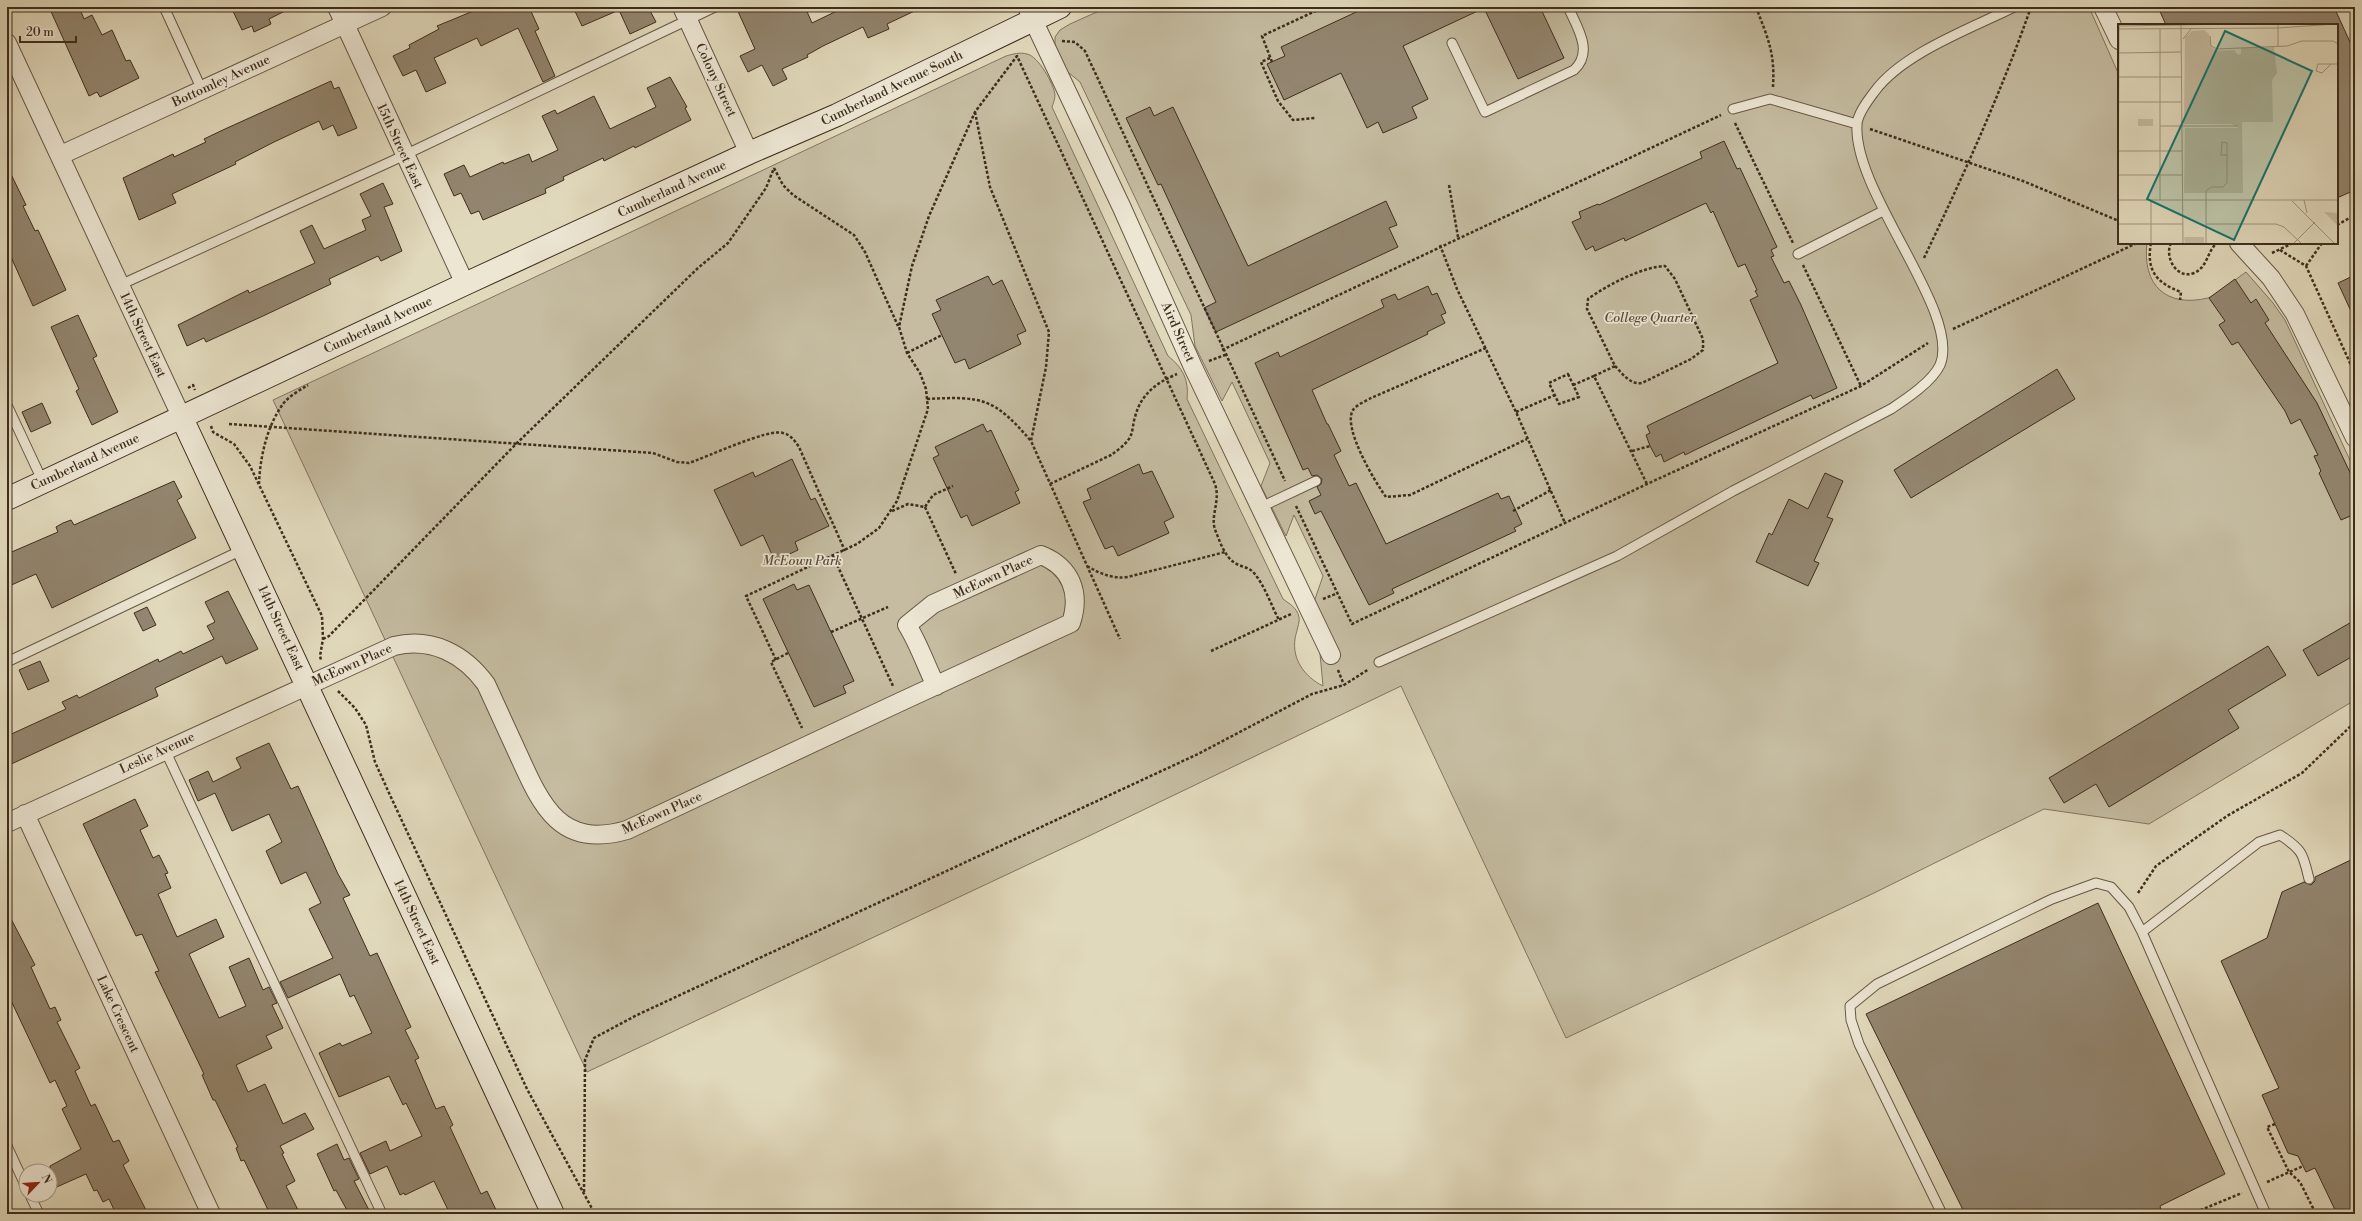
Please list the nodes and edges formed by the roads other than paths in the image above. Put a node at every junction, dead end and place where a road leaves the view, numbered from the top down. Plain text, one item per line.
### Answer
1 (164, 7) edge
2 (338, 7) edge
3 (382, 7) edge
4 (715, 7) edge
5 (1060, 7) edge
6 (1568, 7) edge
7 (2014, 7) edge
8 (2103, 7) edge
9 (685, 13) edge
10 (1030, 13) edge
11 (345, 24) junction
12 (2118, 38) edge
13 (1452, 43) dead end
14 (8, 47) edge
15 (202, 90) junction
16 (1733, 109) road end
17 (1856, 124) junction
18 (757, 149) junction
19 (61, 155) junction
20 (404, 155) junction
21 (1883, 211) junction
22 (2239, 244) edge
23 (1798, 254) dead end
24 (465, 284) junction
25 (120, 285) junction
26 (7, 406) edge
27 (181, 416) junction
28 (2355, 438) edge
29 (1316, 481) dead end
30 (43, 482) junction
31 (7, 499) edge
32 (1261, 507) junction
33 (245, 549) junction
34 (1331, 655) dead end
35 (7, 662) edge
36 (1379, 662) road end
37 (936, 686) junction
38 (311, 694) junction
39 (165, 750) junction
40 (25, 814) junction
41 (7, 823) edge
42 (2309, 879) dead end
43 (2142, 932) junction
44 (7, 1146) edge
45 (18, 1170) edge
46 (34, 1203) edge
47 (39, 1214) edge
48 (211, 1214) edge
49 (382, 1214) edge
50 (553, 1214) edge
51 (1942, 1214) edge
52 (2266, 1214) edge

1 - 15 lane
2 - 11 street, 15th Street East
3 - 11 street, Bottomley Avenue
4 - 9 lane
5 - 10 main road, Cumberland Avenue South
6 - 13 lane
7 - 17 lane
8 - 12 street
9 - 18 street, Colony Street
9 - 20 lane
10 - 18 main road, Cumberland Avenue South
10 - 32 street, Aird Street
11 - 15 street, Bottomley Avenue
11 - 20 street, 15th Street East
14 - 19 street, 14th Street East
15 - 19 street, Bottomley Avenue
16 - 17 lane
17 - 21 lane
18 - 24 main road, Cumberland Avenue
19 - 25 street, 14th Street East
20 - 24 street, 15th Street East
20 - 25 lane
21 - 23 lane
21 - 36 lane
22 - 28 street
24 - 27 main road, Cumberland Avenue
25 - 27 street, 14th Street East
26 - 30 lane
27 - 30 main road, Cumberland Avenue
27 - 33 main road, 14th Street East
29 - 32 lane
30 - 31 main road, Cumberland Avenue
32 - 34 street, Aird Street
33 - 35 lane
33 - 38 main road, 14th Street East
37 - 37 street, McEown Place
37 - 38 street, McEown Place
38 - 39 street, Leslie Avenue
38 - 50 main road, 14th Street East
39 - 40 street, Leslie Avenue
39 - 49 lane
40 - 41 street, Leslie Avenue
40 - 48 street, Lake Crescent
42 - 43 lane
43 - 51 lane
43 - 52 lane
44 - 45 lane
46 - 47 lane

